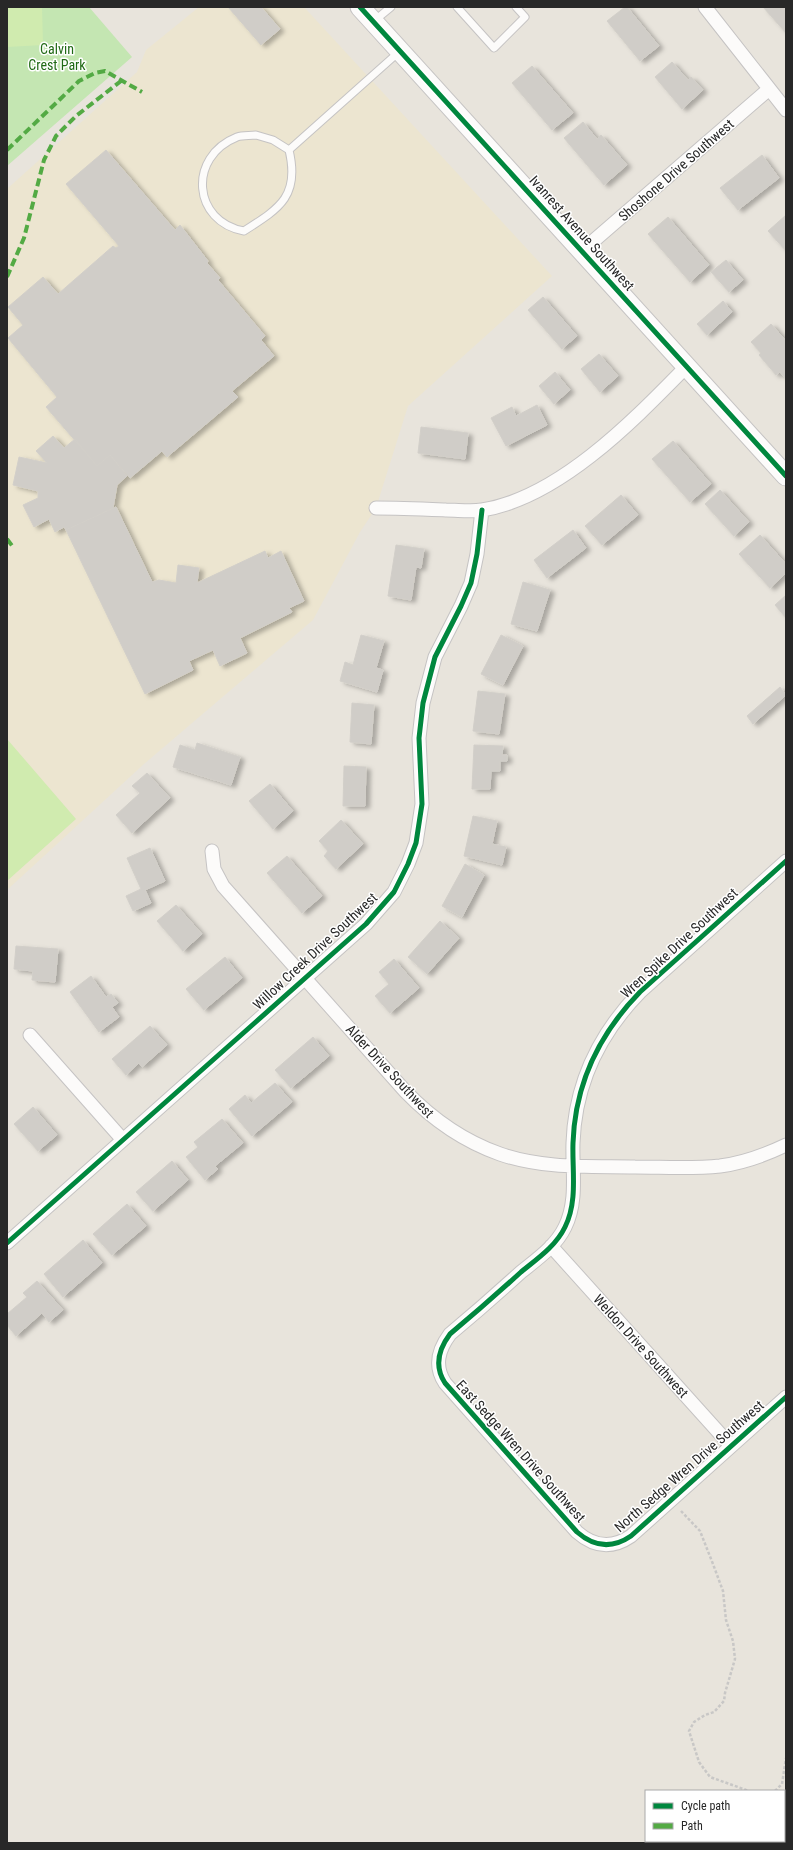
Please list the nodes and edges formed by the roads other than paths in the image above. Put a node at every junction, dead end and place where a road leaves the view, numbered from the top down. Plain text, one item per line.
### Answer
1 (360, 7) edge
2 (391, 7) edge
3 (457, 7) edge
4 (516, 7) edge
5 (705, 7) edge
6 (373, 22) junction
7 (400, 51) junction
8 (769, 89) junction
9 (786, 110) edge
10 (289, 150) junction
11 (583, 250) junction
12 (686, 367) junction
13 (786, 476) edge
14 (376, 508) dead end
15 (482, 510) junction
16 (212, 851) dead end
17 (786, 861) edge
18 (305, 979) junction
19 (30, 1034) dead end
20 (123, 1140) junction
21 (786, 1145) edge
22 (573, 1166) junction
23 (7, 1243) edge
24 (551, 1246) junction
25 (439, 1357) joint
26 (786, 1397) edge
27 (731, 1446) junction
28 (605, 1545) joint

1 - 6 street, Ivanrest Avenue Southwest
2 - 6 lane
3 - 4 lane
5 - 8 street
6 - 7 street, Ivanrest Avenue Southwest
7 - 10 lane
7 - 11 street, Ivanrest Avenue Southwest
8 - 9 street
8 - 11 street, Shoshone Drive Southwest
10 - 10 lane
11 - 12 street, Ivanrest Avenue Southwest
12 - 13 street, Ivanrest Avenue Southwest
12 - 15 street
14 - 15 street
15 - 18 street, Willow Creek Drive Southwest
16 - 18 street, Alder Drive Southwest
17 - 22 street, Wren Spike Drive Southwest
18 - 20 street, Willow Creek Drive Southwest
18 - 22 street, Alder Drive Southwest
19 - 20 street
20 - 23 street, Willow Creek Drive Southwest
21 - 22 street, Alder Drive Southwest
22 - 24 street, Wren Spike Drive Southwest
24 - 25 street, Wren Spike Drive Southwest
24 - 27 street, Weldon Drive Southwest
25 - 28 street, East Sedge Wren Drive Southwest
26 - 27 street, North Sedge Wren Drive Southwest
27 - 28 street, North Sedge Wren Drive Southwest

